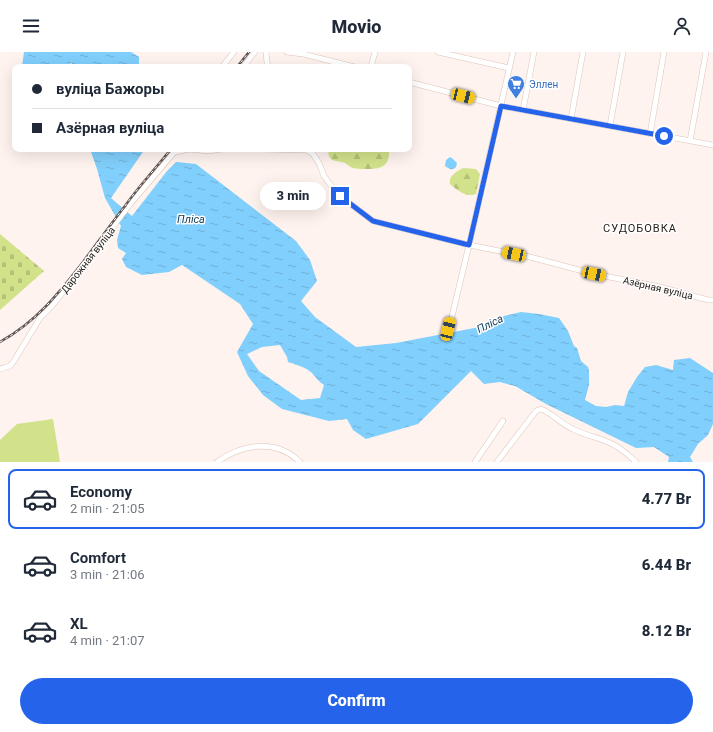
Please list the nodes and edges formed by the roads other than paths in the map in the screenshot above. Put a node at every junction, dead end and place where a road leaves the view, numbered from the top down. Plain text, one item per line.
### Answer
1 (234, 52) edge
2 (255, 52) edge
3 (266, 52) edge
4 (287, 52) edge
5 (376, 52) edge
6 (438, 52) edge
7 (513, 52) edge
8 (534, 52) edge
9 (583, 52) edge
10 (623, 52) edge
11 (664, 52) edge
12 (706, 52) edge
13 (302, 53) edge
14 (224, 64) edge
15 (245, 64) edge
16 (267, 64) edge
17 (343, 64) edge
18 (372, 64) edge
19 (509, 68) junction
20 (412, 83) edge
21 (501, 106) junction
22 (523, 110) junction
23 (571, 119) junction
24 (610, 126) junction
25 (650, 134) junction
26 (690, 141) junction
27 (713, 145) edge
28 (175, 152) edge
29 (309, 152) edge
30 (469, 245) junction
31 (713, 300) edge
32 (448, 329) dead end
33 (0, 369) edge
34 (503, 422) dead end
35 (217, 462) edge
36 (300, 462) edge
37 (475, 462) edge
38 (497, 462) edge
39 (636, 462) edge

1 - 14 street
2 - 15 street
3 - 16 street
4 - 13 street
5 - 18 street
6 - 19 street
7 - 19 street
8 - 22 street
9 - 23 street
10 - 24 street
11 - 25 street
12 - 26 street
13 - 17 street
19 - 21 street
20 - 21 street
21 - 22 street
21 - 30 street
22 - 23 street
23 - 24 street
24 - 25 street
25 - 26 street
26 - 27 street
28 - 33 street, Дарожная вуліца
29 - 30 street, Азёрная вуліца
30 - 31 street, Азёрная вуліца
30 - 32 street
34 - 37 street
35 - 36 street
38 - 39 street

